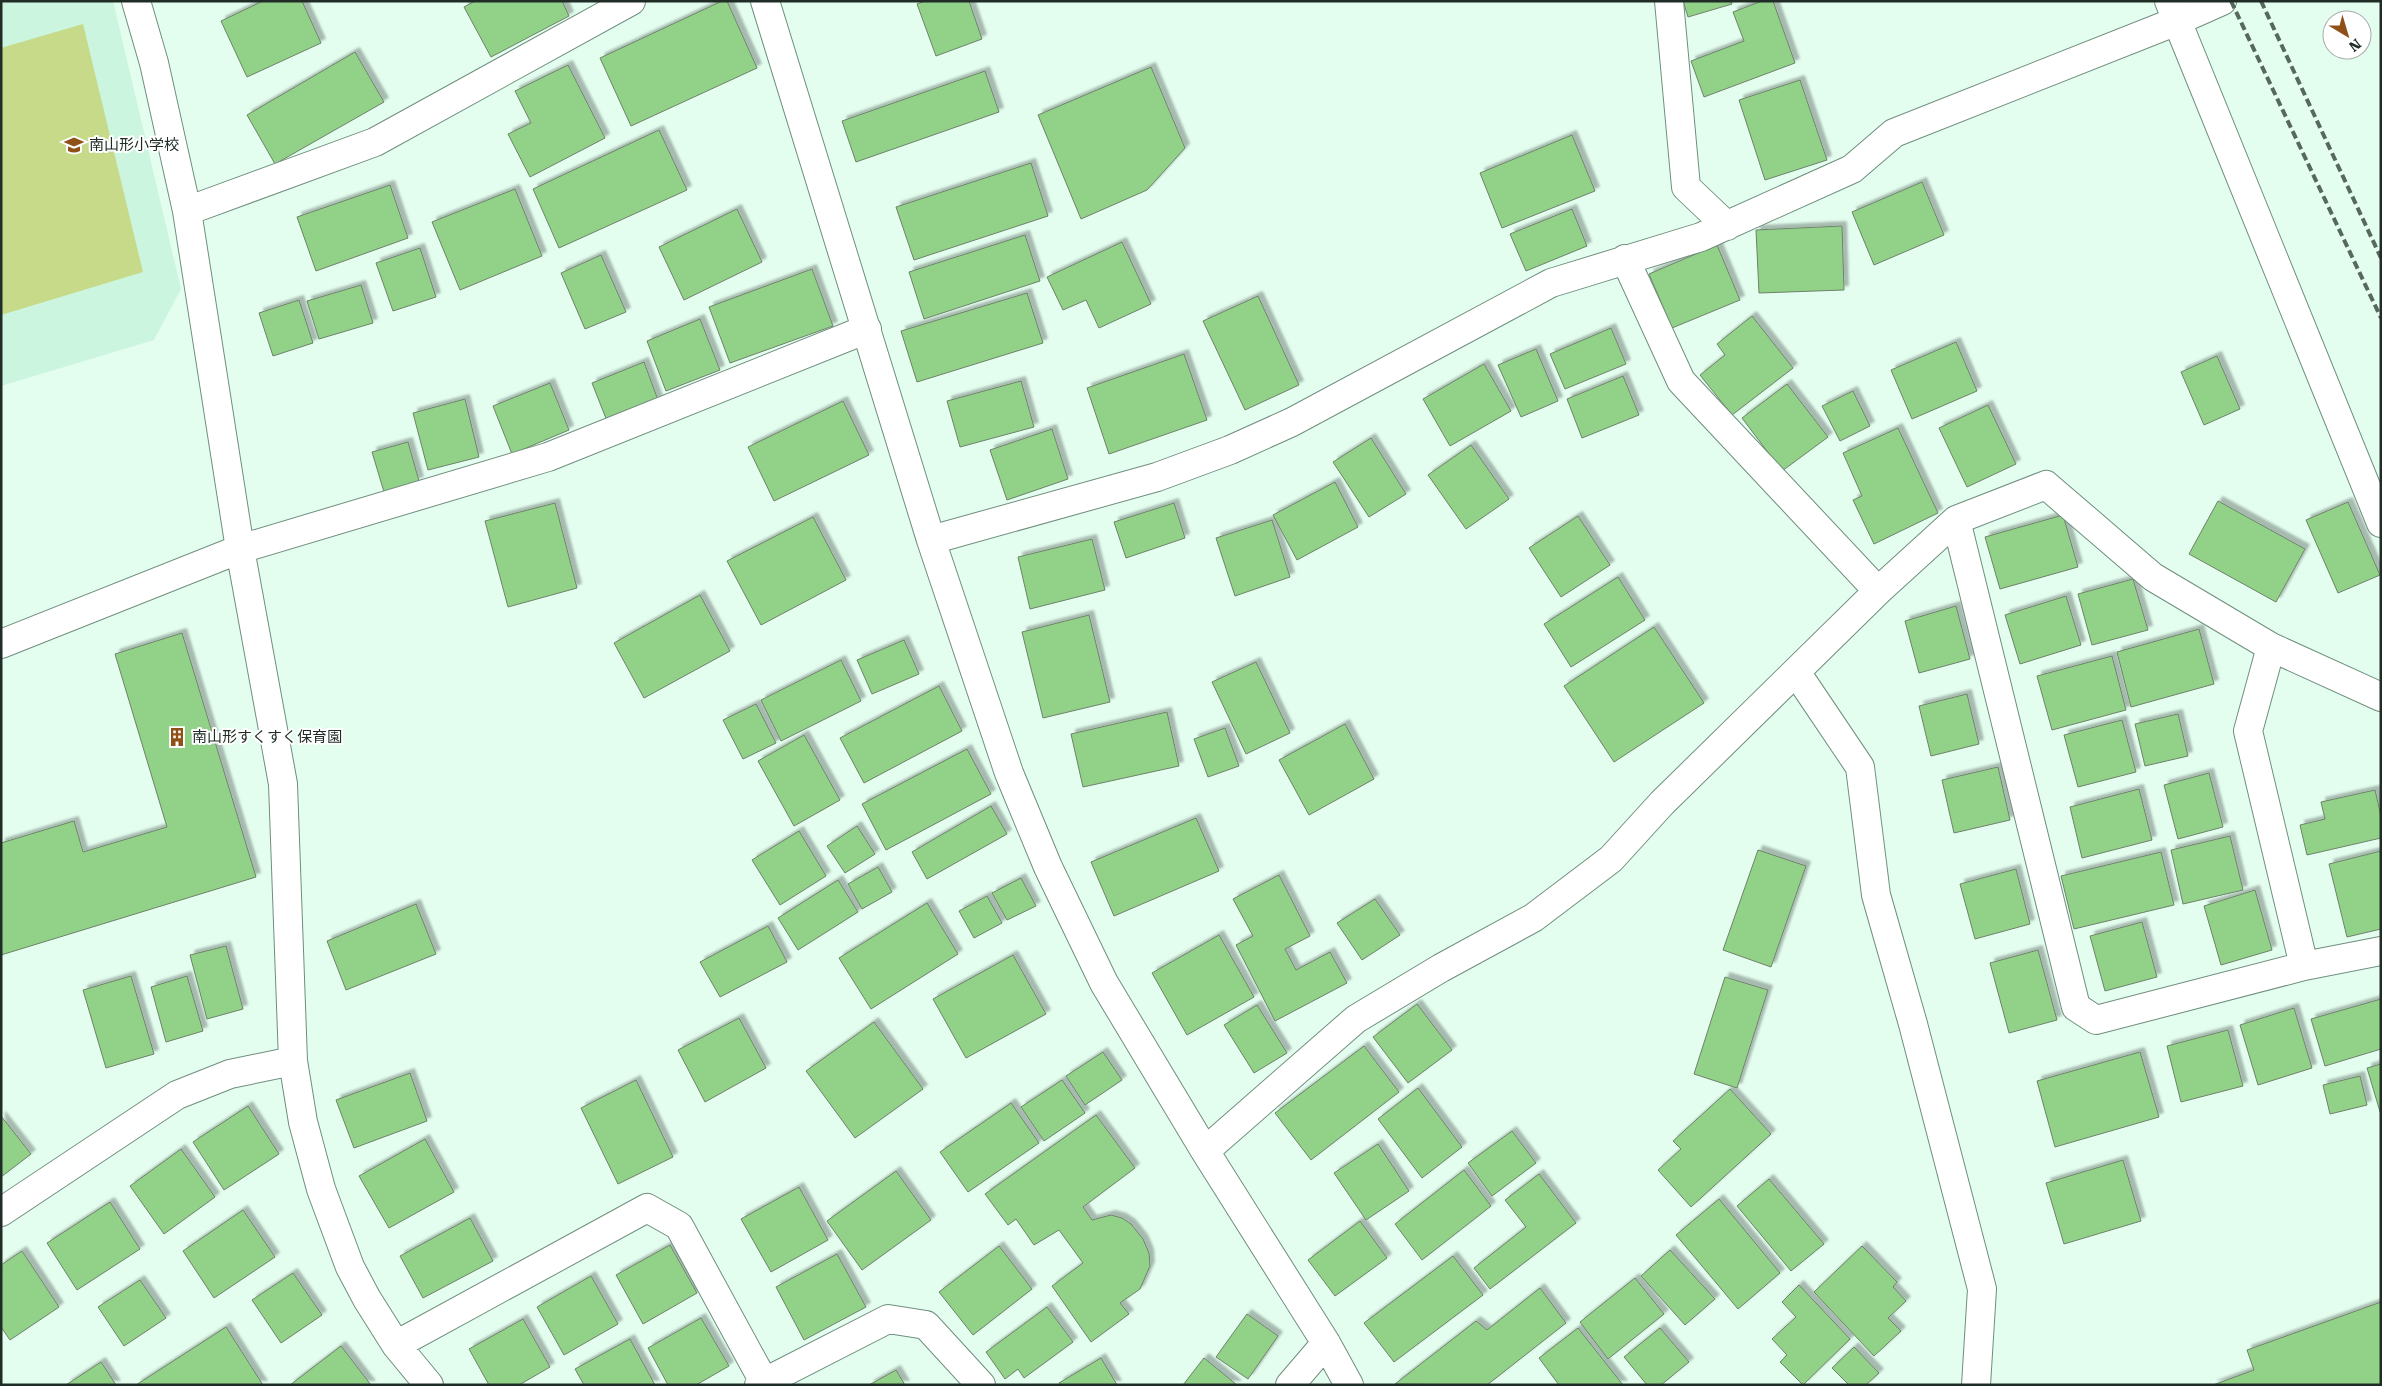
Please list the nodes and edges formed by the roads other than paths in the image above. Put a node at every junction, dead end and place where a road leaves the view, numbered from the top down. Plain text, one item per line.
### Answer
1 (136, 1) edge
2 (631, 1) edge
3 (765, 1) edge
4 (1670, 1) edge
5 (2222, 1) edge
6 (2173, 11) edge
7 (187, 211) junction
8 (1727, 226) junction
9 (1625, 259) junction
10 (867, 329) junction
11 (1956, 520) junction
12 (2381, 523) edge
13 (931, 540) junction
14 (240, 549) junction
15 (1878, 590) junction
16 (1, 644) edge
17 (2271, 647) junction
18 (1796, 672) junction
19 (2381, 697) edge
20 (2381, 951) edge
21 (2304, 966) junction
22 (293, 1061) junction
23 (1205, 1151) junction
24 (1, 1212) edge
25 (1326, 1343) junction
26 (396, 1345) junction
27 (761, 1383) edge
28 (429, 1385) edge
29 (981, 1385) edge
30 (1290, 1385) edge
31 (1349, 1385) edge
32 (1976, 1385) edge

1 - 7 street
2 - 7 street
3 - 10 street
4 - 8 street
5 - 6 street
6 - 8 street
6 - 12 street
7 - 14 street
8 - 9 street
9 - 13 street
9 - 15 street
10 - 13 street
10 - 14 street
11 - 15 street
11 - 17 street
11 - 21 street
13 - 23 street
14 - 16 street
14 - 22 street
15 - 18 street
17 - 19 street
17 - 21 street
18 - 23 street
18 - 32 street
20 - 21 street
22 - 24 street
22 - 26 street
23 - 25 street
25 - 30 street
25 - 31 street
26 - 27 street
26 - 28 street
27 - 29 street

